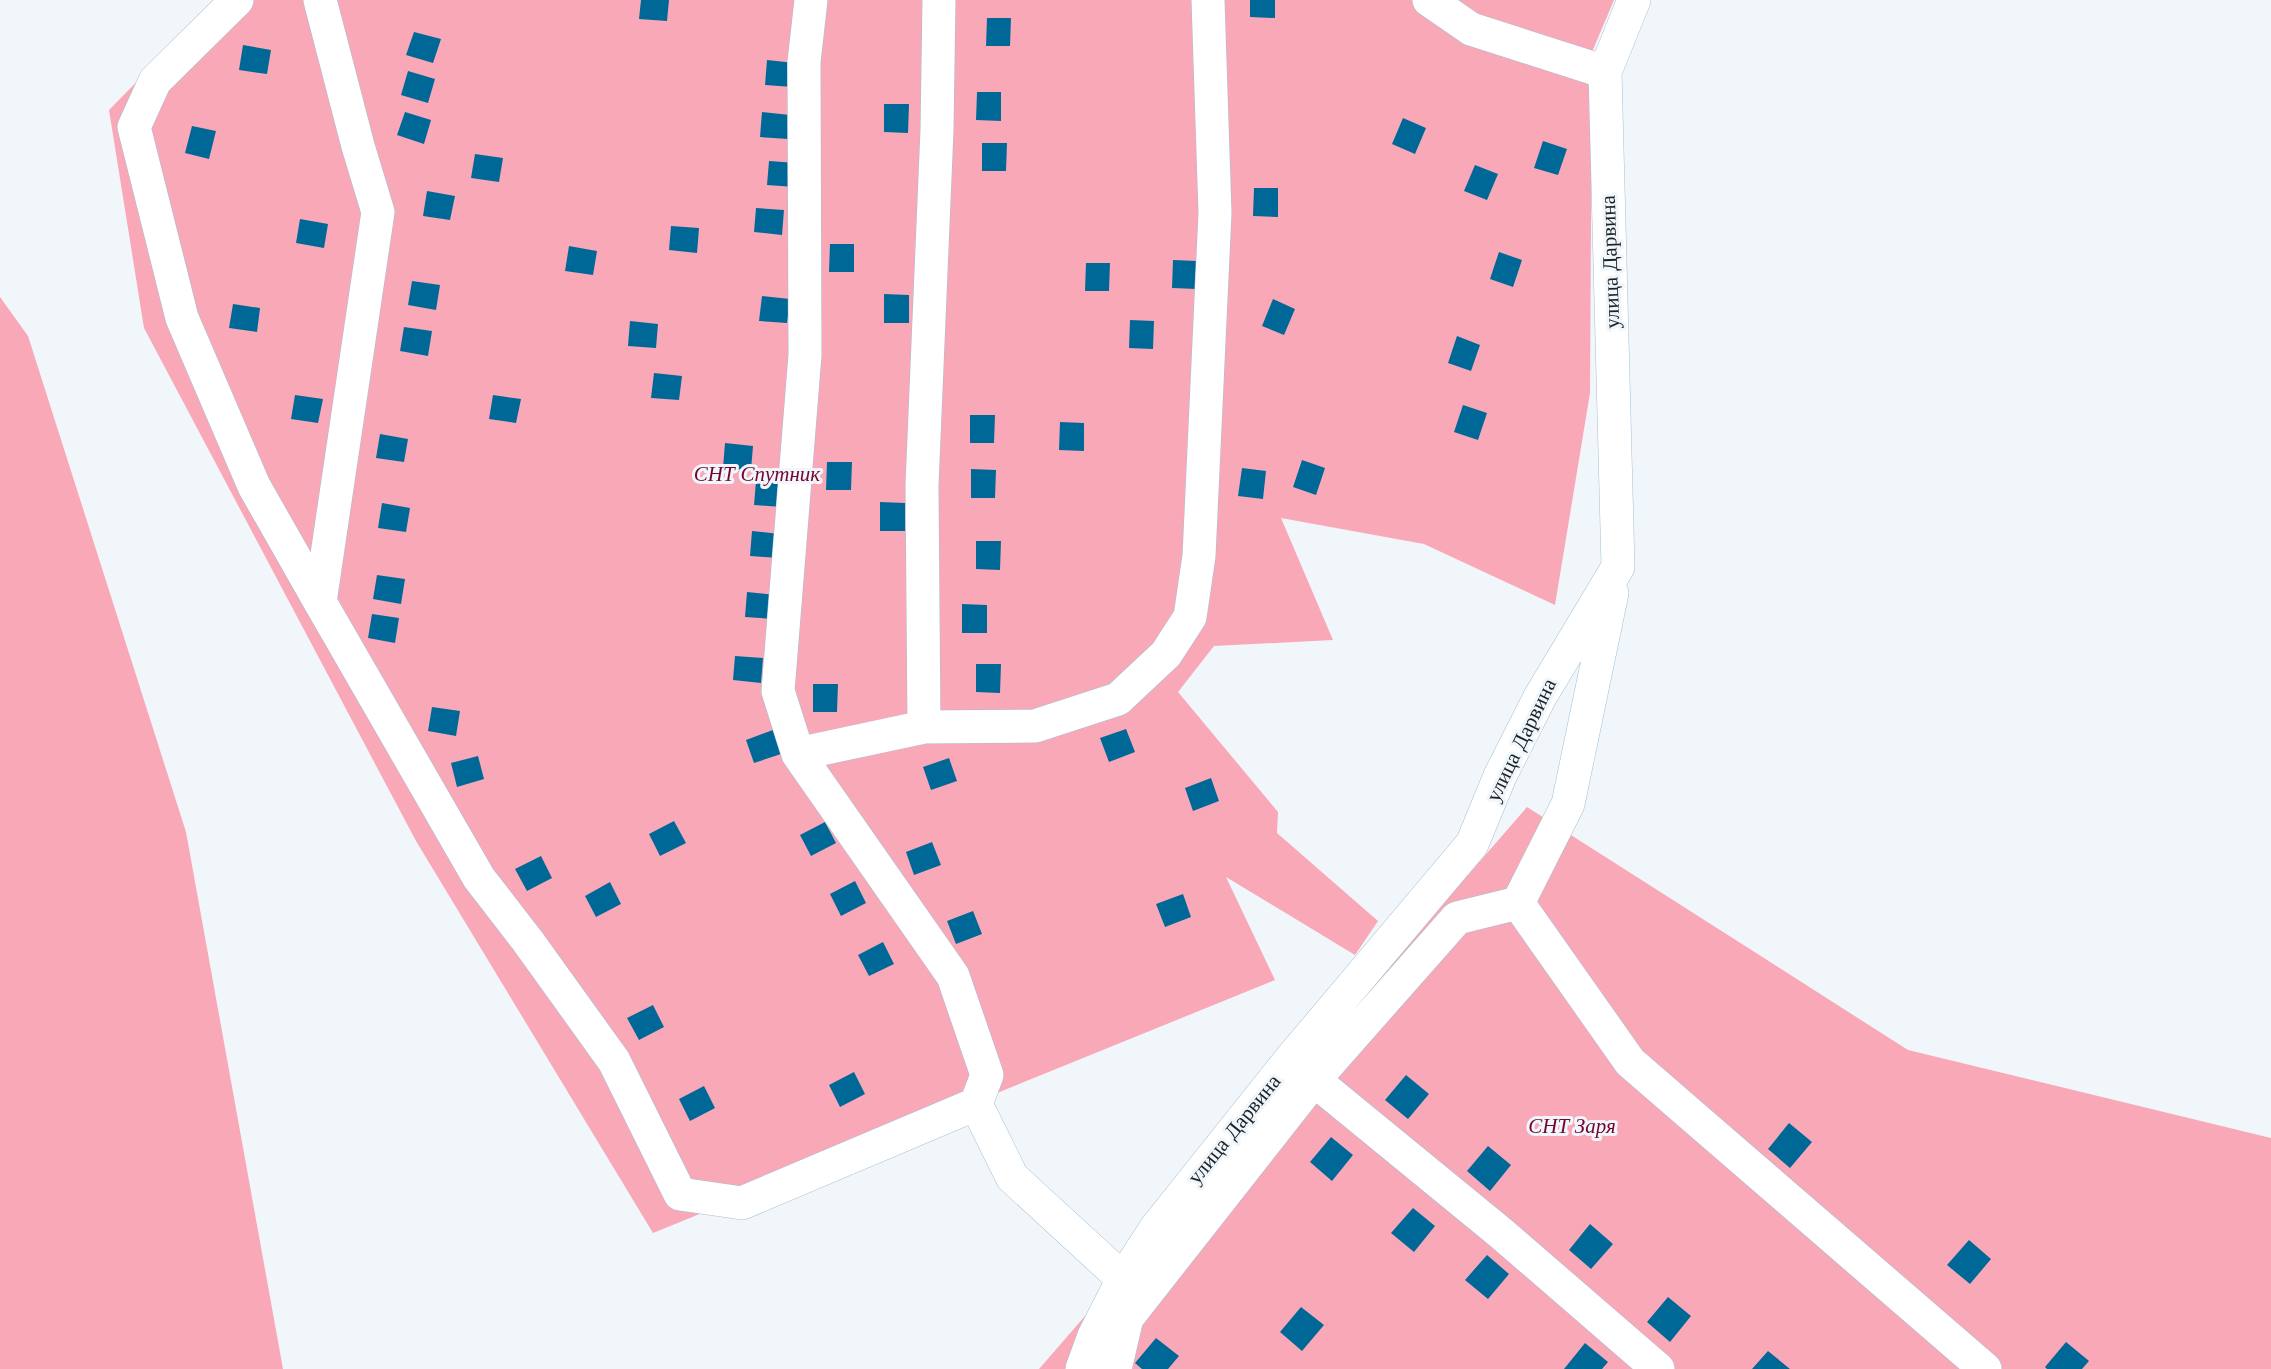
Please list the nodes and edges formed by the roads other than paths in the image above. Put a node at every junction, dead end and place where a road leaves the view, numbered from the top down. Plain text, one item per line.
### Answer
1 (237, 0) edge
2 (320, 0) edge
3 (811, 0) edge
4 (939, 0) edge
5 (1209, 0) edge
6 (1429, 0) edge
7 (1634, 0) edge
8 (1605, 72) junction
9 (1618, 567) junction
10 (320, 602) junction
11 (924, 727) junction
12 (798, 754) junction
13 (1518, 903) junction
14 (1314, 1080) junction
15 (976, 1104) junction
16 (1123, 1279) junction
17 (1083, 1369) edge
18 (1115, 1369) edge
19 (1658, 1369) edge
20 (1985, 1369) edge

1 - 10 street
2 - 10 street
3 - 12 street
4 - 11 street
5 - 11 street
6 - 8 street
7 - 8 street, улица Дарвина
8 - 9 street, улица Дарвина
9 - 13 street
9 - 16 street, улица Дарвина
10 - 15 street
11 - 12 street
12 - 15 street
13 - 14 street
13 - 20 street
14 - 18 street
14 - 19 street
15 - 16 street
16 - 17 street, улица Дарвина

